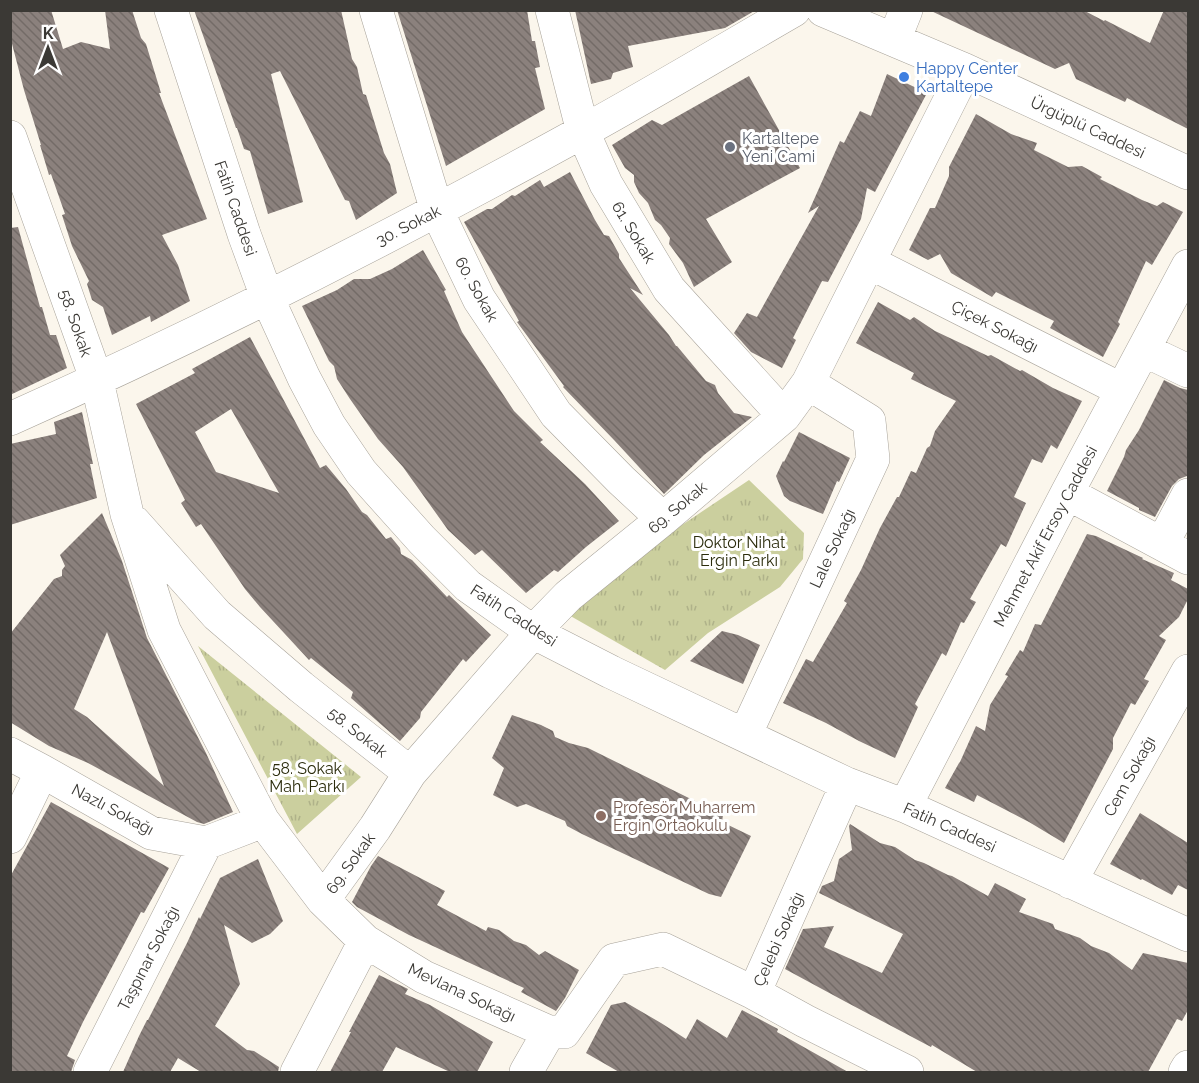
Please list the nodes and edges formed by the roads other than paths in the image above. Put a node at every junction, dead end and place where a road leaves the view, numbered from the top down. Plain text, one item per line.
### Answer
1 (171, 10) edge
2 (376, 10) edge
3 (552, 10) edge
4 (794, 10) edge
5 (823, 10) edge
6 (906, 10) edge
7 (894, 40) junction
8 (965, 70) junction
9 (583, 132) junction
10 (10, 137) edge
11 (1188, 173) edge
12 (437, 211) junction
13 (869, 262) junction
14 (1188, 266) edge
15 (267, 297) junction
16 (1144, 350) junction
17 (1188, 371) edge
18 (97, 381) junction
19 (808, 383) junction
20 (1122, 390) junction
21 (784, 416) junction
22 (10, 419) edge
23 (1067, 493) junction
24 (1188, 495) edge
25 (127, 514) junction
26 (663, 519) junction
27 (1175, 551) edge
28 (533, 632) junction
29 (1188, 671) edge
30 (745, 735) junction
31 (10, 754) edge
32 (42, 771) junction
33 (410, 773) junction
34 (847, 784) junction
35 (905, 806) junction
36 (263, 821) junction
37 (10, 837) edge
38 (206, 843) junction
39 (1070, 882) junction
40 (323, 900) junction
41 (1188, 934) edge
42 (365, 941) junction
43 (754, 993) junction
44 (549, 1032) junction
45 (1188, 1067) edge
46 (90, 1072) edge
47 (297, 1072) edge
48 (526, 1072) edge
49 (907, 1072) edge
50 (1185, 1072) edge

1 - 15 street, Fatih Caddesi
2 - 12 street, 60. Sokak
3 - 9 street, 61. Sokak
4 - 9 street, 30. Sokak
5 - 7 street, Ürgüplü Caddesi
6 - 7 street
7 - 8 street, Ürgüplü Caddesi
8 - 11 street, Ürgüplü Caddesi
8 - 13 street, 69. Sokak
9 - 12 street, 30. Sokak
9 - 21 street, 61. Sokak
10 - 18 street, 58. Sokak
12 - 15 street, 30. Sokak
12 - 26 street, 60. Sokak
13 - 19 street, 69. Sokak
13 - 20 street, Çiçek Sokağı
14 - 16 street, Mehmet Akif Ersoy Caddesi
15 - 18 street, 30. Sokak
15 - 28 street, Fatih Caddesi
16 - 17 street
16 - 20 street, Mehmet Akif Ersoy Caddesi
18 - 22 street, 30. Sokak
18 - 25 street, 58. Sokak
19 - 21 street, 69. Sokak
19 - 30 street, Lale Sokağı
20 - 23 street, Mehmet Akif Ersoy Caddesi
21 - 26 street, 69. Sokak
23 - 27 street
23 - 35 street, Mehmet Akif Ersoy Caddesi
24 - 27 street
25 - 33 street, 58. Sokak
25 - 36 street, 58. Sokak
26 - 28 street, 69. Sokak
28 - 30 street, Fatih Caddesi
28 - 33 street, 69. Sokak
29 - 39 street, Cem Sokağı
30 - 34 street, Fatih Caddesi
31 - 32 street, Nazlı Sokağı
32 - 37 street
32 - 38 street, Nazlı Sokağı
33 - 40 street, 69. Sokak
34 - 35 street, Fatih Caddesi
34 - 43 street, Çelebi Sokağı
35 - 39 street, Fatih Caddesi
36 - 38 street
36 - 40 street
38 - 46 street, Taşpınar Sokağı
39 - 41 street, Fatih Caddesi
40 - 42 street, Mevlana Sokağı
42 - 44 street, Mevlana Sokağı
42 - 47 street
43 - 44 street, Çelebi Sokağı
43 - 49 street
44 - 48 street
45 - 50 street

